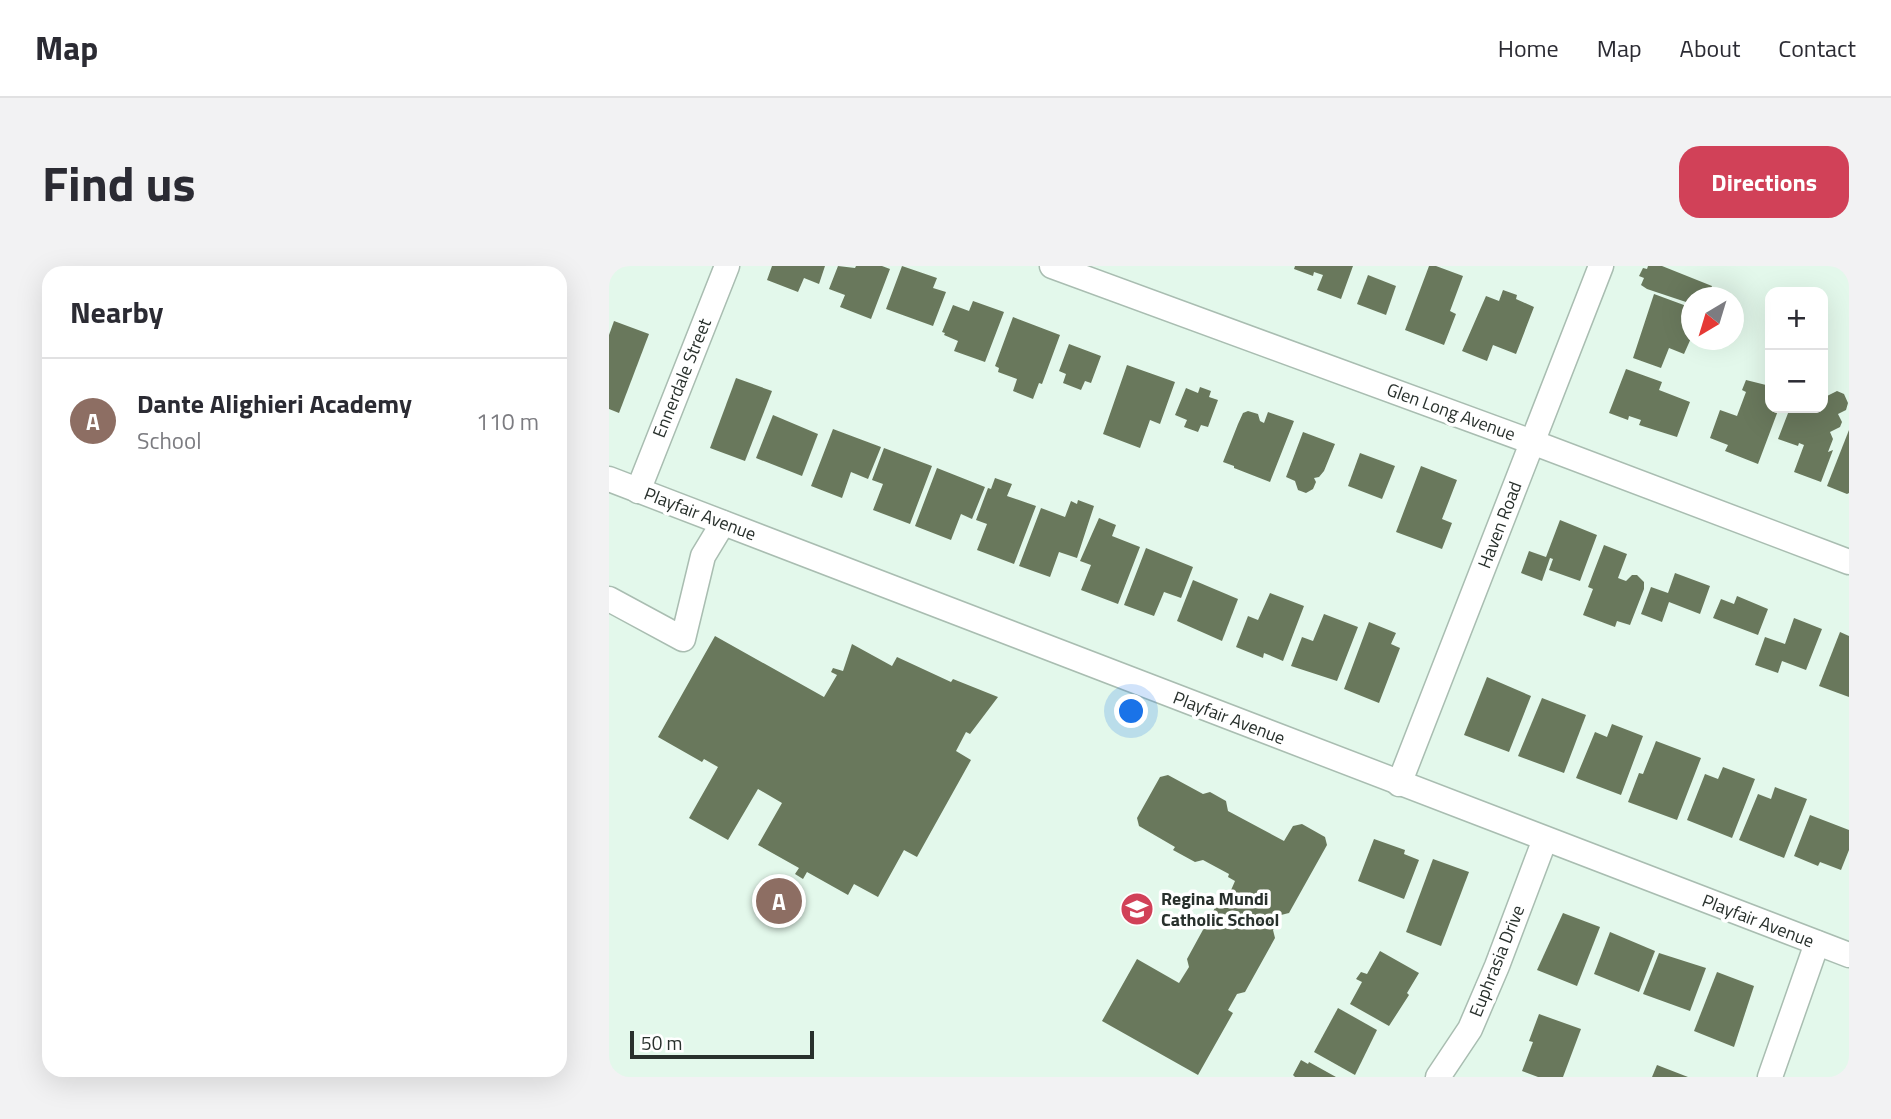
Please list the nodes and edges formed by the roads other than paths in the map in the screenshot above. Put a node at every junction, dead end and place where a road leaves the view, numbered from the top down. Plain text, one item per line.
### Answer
1 (727, 266) edge
2 (1052, 266) edge
3 (1601, 266) edge
4 (1532, 442) junction
5 (609, 480) edge
6 (638, 491) junction
7 (723, 523) junction
8 (1849, 562) edge
9 (609, 599) edge
10 (1399, 784) junction
11 (1545, 839) junction
12 (1817, 943) junction
13 (1849, 955) edge
14 (1438, 1077) edge
15 (1770, 1077) edge

1 - 6 street, Ennerdale Street
2 - 4 street, Glen Long Avenue
3 - 4 street, Haven Road
4 - 8 street, Glen Long Avenue
4 - 10 street, Haven Road
5 - 6 street, Playfair Avenue
6 - 7 street, Playfair Avenue
7 - 9 street
7 - 10 street, Playfair Avenue
10 - 11 street, Playfair Avenue
11 - 12 street, Playfair Avenue
11 - 14 street, Euphrasia Drive
12 - 13 street, Playfair Avenue
12 - 15 street

